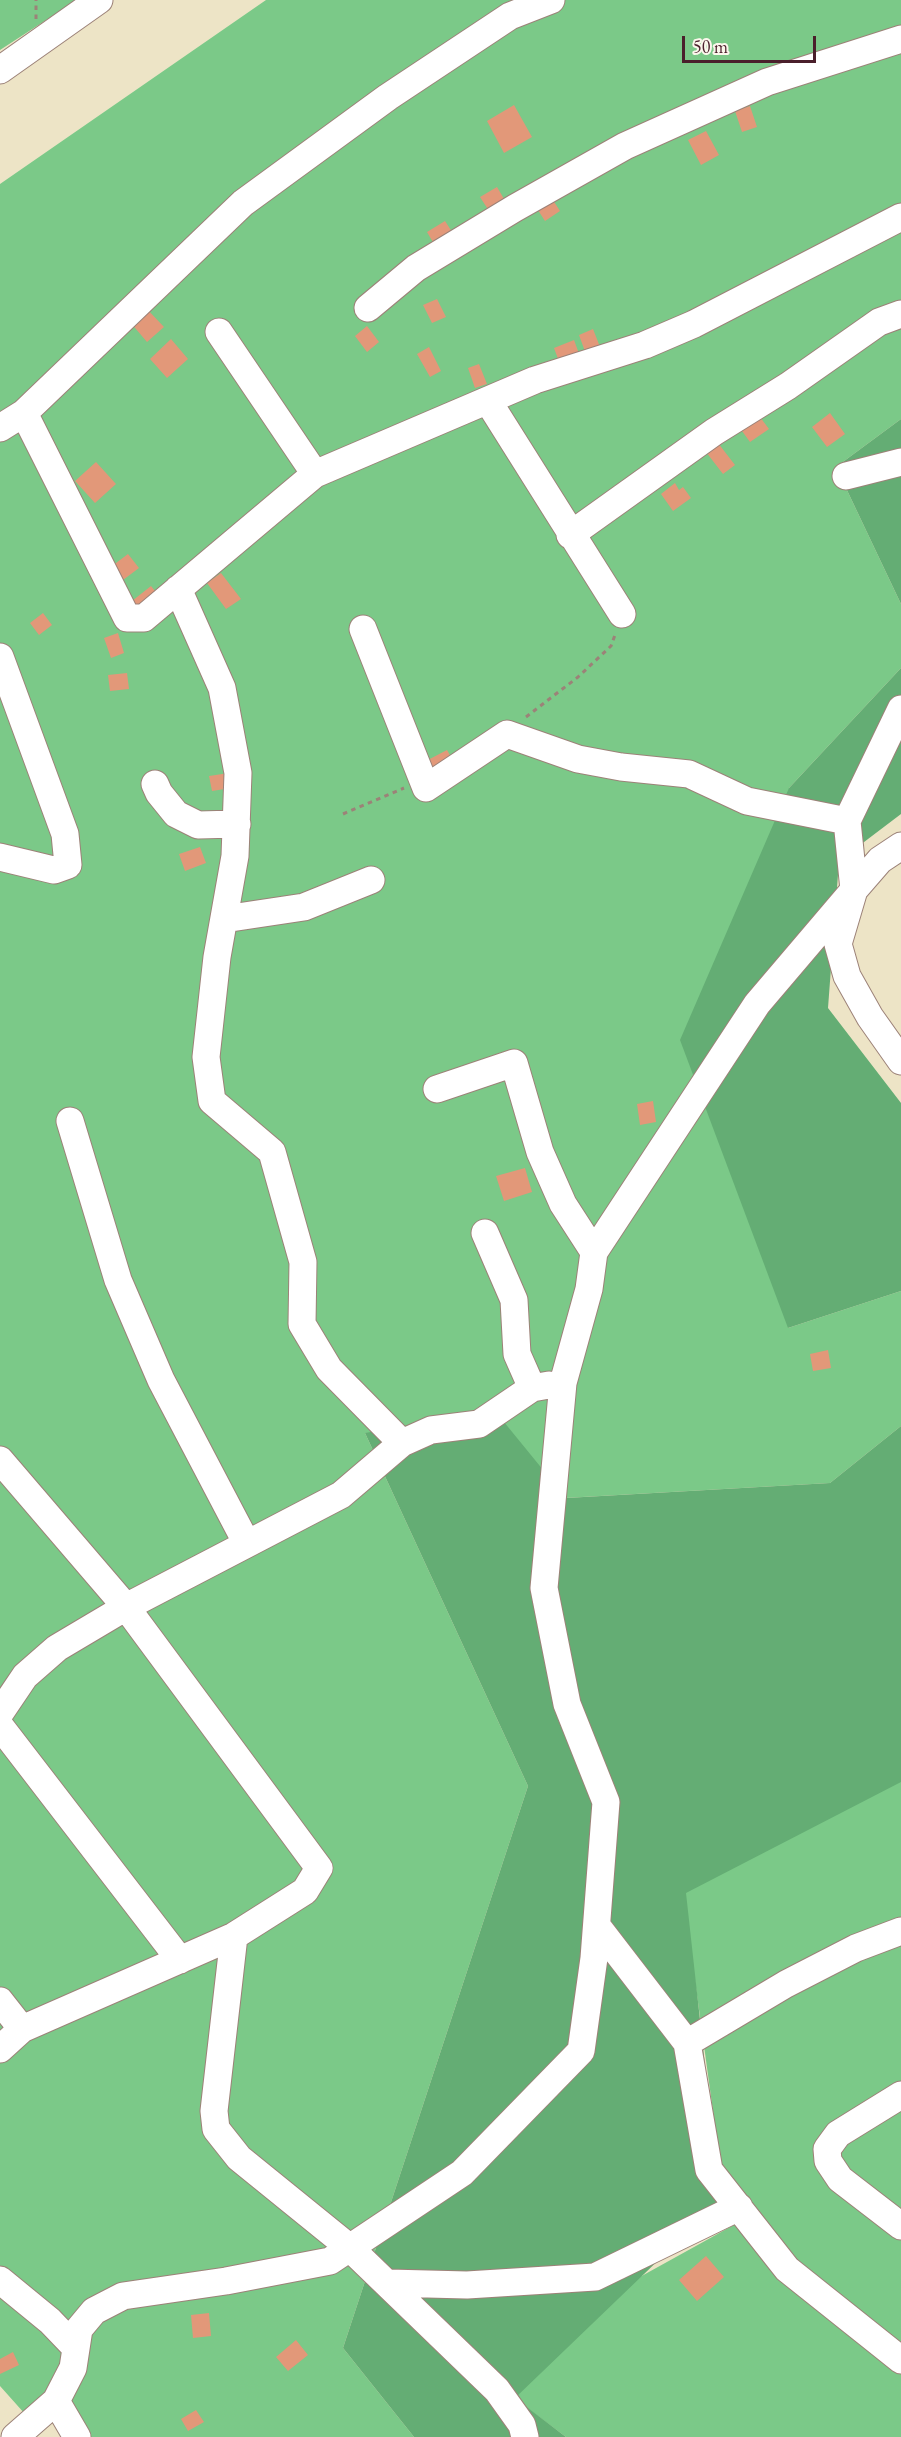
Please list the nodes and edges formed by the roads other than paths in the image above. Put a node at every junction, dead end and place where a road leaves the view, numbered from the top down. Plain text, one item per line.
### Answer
1 (99, 0) edge
2 (551, 0) edge
3 (901, 39) edge
4 (0, 70) edge
5 (901, 217) edge
6 (368, 308) dead end
7 (901, 314) edge
8 (219, 332) dead end
9 (488, 400) junction
10 (24, 413) junction
11 (0, 428) edge
12 (901, 462) edge
13 (315, 474) junction
14 (846, 476) dead end
15 (570, 535) junction
16 (178, 589) junction
17 (622, 614) road end
18 (363, 628) dead end
19 (0, 657) edge
20 (901, 710) edge
21 (155, 784) dead end
22 (847, 821) junction
23 (237, 824) junction
24 (901, 846) edge
25 (0, 857) edge
26 (371, 880) dead end
27 (854, 890) junction
28 (224, 919) junction
29 (901, 1061) edge
30 (437, 1089) dead end
31 (70, 1121) dead end
32 (484, 1233) dead end
33 (594, 1252) junction
34 (563, 1383) junction
35 (532, 1388) junction
36 (402, 1443) junction
37 (0, 1460) edge
38 (247, 1544) junction
39 (126, 1607) junction
40 (0, 1713) edge
41 (0, 1726) edge
42 (597, 1926) junction
43 (901, 1931) edge
44 (234, 1936) junction
45 (180, 1960) junction
46 (0, 2001) edge
47 (22, 2029) junction
48 (687, 2043) junction
49 (0, 2049) edge
50 (901, 2095) edge
51 (739, 2207) junction
52 (901, 2226) edge
53 (350, 2248) junction
54 (0, 2280) edge
55 (388, 2283) junction
56 (74, 2346) junction
57 (901, 2360) edge
58 (56, 2401) junction
59 (15, 2437) edge
60 (77, 2437) edge
61 (525, 2437) edge

1 - 4 street
2 - 10 street
3 - 6 street
5 - 9 street
7 - 15 street
8 - 13 street
9 - 13 street
9 - 15 street
10 - 11 street
10 - 16 street
12 - 14 street
13 - 16 street
15 - 17 street
16 - 23 street
18 - 22 street
19 - 25 street
20 - 22 street
21 - 23 street
22 - 27 street
23 - 28 street
24 - 27 street
26 - 28 street
27 - 29 street
27 - 33 street
28 - 36 street
30 - 33 street
31 - 38 street
32 - 35 street
33 - 34 street
34 - 35 street
34 - 42 street
35 - 36 street
36 - 38 street
37 - 39 street
38 - 39 street
39 - 40 street
39 - 44 street
41 - 45 street
42 - 48 street
42 - 53 street
43 - 48 street
44 - 45 street
44 - 53 street
45 - 47 street
46 - 47 street
47 - 49 street
48 - 51 street
50 - 52 street
51 - 55 street
51 - 57 street
53 - 55 street
53 - 56 street
54 - 56 street
55 - 61 street
56 - 58 street
58 - 59 street
58 - 60 street

